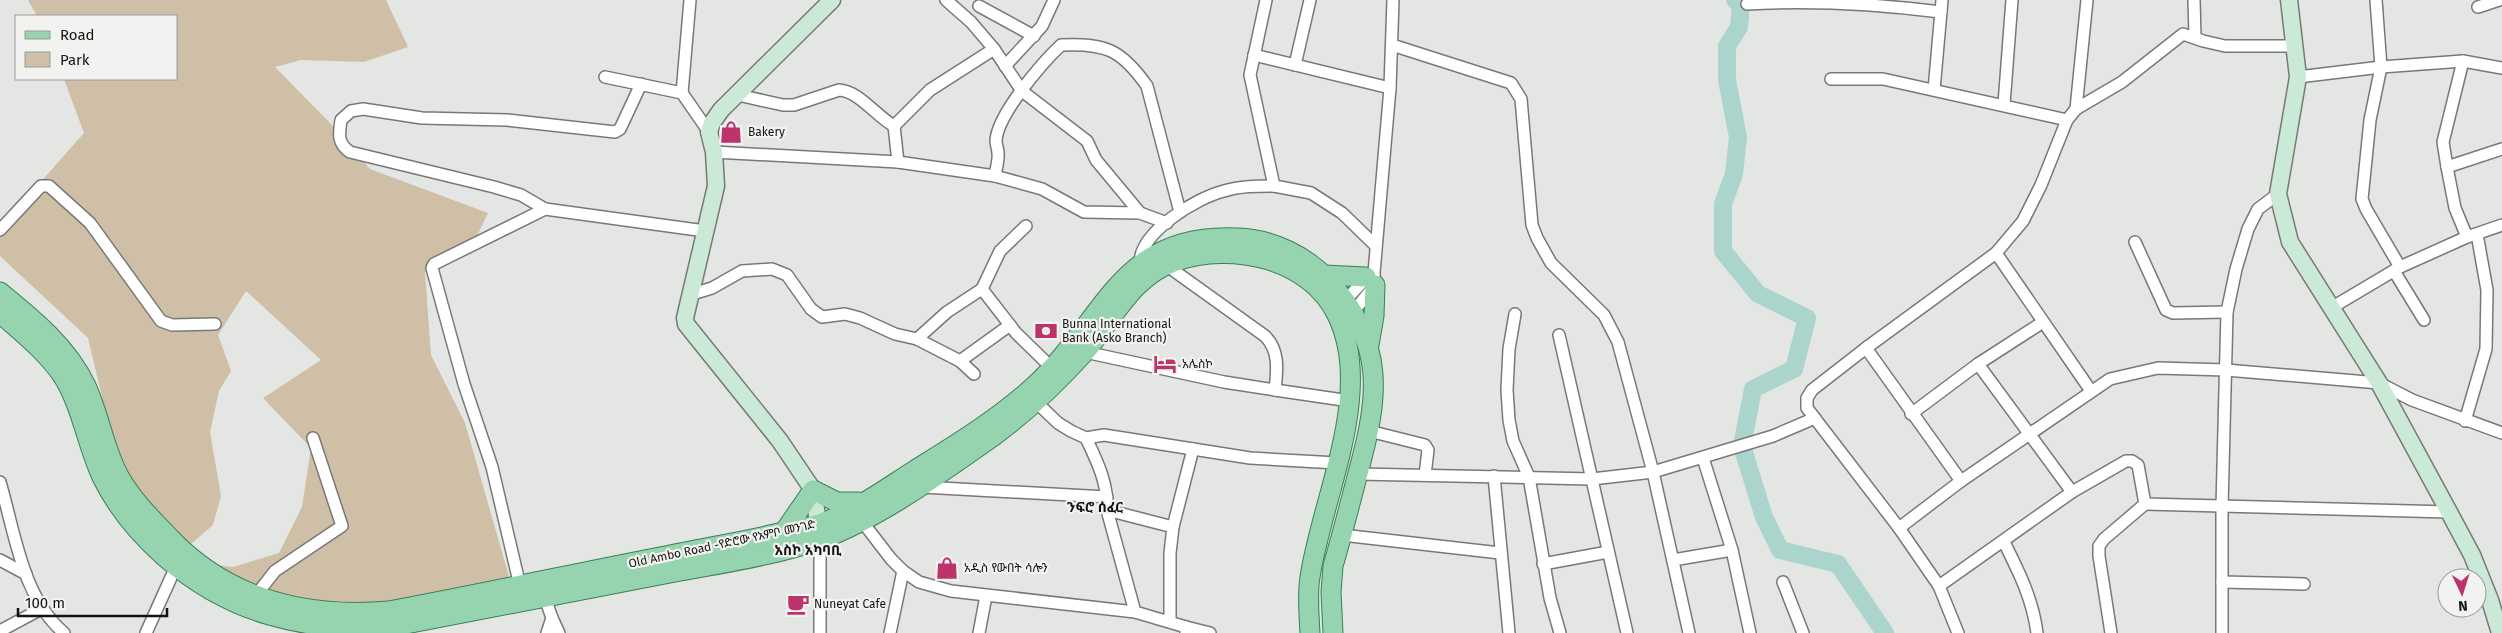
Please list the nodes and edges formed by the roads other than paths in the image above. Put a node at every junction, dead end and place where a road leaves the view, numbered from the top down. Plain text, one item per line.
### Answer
1 (690, 0) edge
2 (832, 0) edge
3 (946, 0) edge
4 (1054, 0) edge
5 (1266, 0) edge
6 (1310, 0) edge
7 (1393, 0) edge
8 (1942, 0) edge
9 (2012, 0) edge
10 (2087, 0) edge
11 (2194, 0) edge
12 (2290, 0) edge
13 (2376, 0) edge
14 (2499, 0) edge
15 (1798, 1) edge
16 (1880, 2) edge
17 (981, 3) edge
18 (1747, 4) dead end
19 (2478, 8) dead end
20 (1941, 12) junction
21 (971, 22) junction
22 (1034, 36) junction
23 (2194, 37) junction
24 (1392, 45) junction
25 (2294, 46) junction
26 (994, 49) junction
27 (1254, 55) junction
28 (2463, 61) junction
29 (1005, 66) junction
30 (1295, 66) junction
31 (2381, 67) junction
32 (2502, 68) edge
33 (605, 77) dead end
34 (2298, 77) junction
35 (1831, 78) dead end
36 (641, 84) junction
37 (1390, 88) junction
38 (1934, 90) junction
39 (1022, 91) junction
40 (682, 93) junction
41 (738, 95) junction
42 (2004, 104) junction
43 (2076, 109) junction
44 (2067, 120) junction
45 (894, 126) junction
46 (709, 132) junction
47 (2502, 150) edge
48 (714, 152) junction
49 (898, 162) junction
50 (2447, 167) junction
51 (995, 176) junction
52 (1274, 186) junction
53 (2278, 194) junction
54 (545, 209) junction
55 (1180, 212) junction
56 (1140, 213) junction
57 (1167, 223) junction
58 (2502, 225) edge
59 (1026, 226) dead end
60 (0, 230) edge
61 (705, 231) junction
62 (2472, 235) junction
63 (2135, 242) dead end
64 (1376, 246) junction
65 (1996, 253) junction
66 (1140, 264) junction
67 (1166, 265) junction
68 (2397, 269) junction
69 (1324, 275) junction
70 (1371, 278) junction
71 (982, 288) junction
72 (0, 292) edge
73 (689, 295) junction
74 (2331, 308) junction
75 (1344, 312) junction
76 (2227, 312) junction
77 (0, 313) edge
78 (1515, 314) dead end
79 (2424, 320) dead end
80 (2043, 322) junction
81 (215, 324) dead end
82 (1010, 325) junction
83 (1559, 336) dead end
84 (917, 339) junction
85 (1369, 346) junction
86 (1866, 348) junction
87 (1085, 352) junction
88 (960, 362) junction
89 (1978, 364) junction
90 (1052, 368) junction
91 (2226, 370) junction
92 (974, 374) dead end
93 (2379, 383) junction
94 (1275, 390) junction
95 (2091, 391) junction
96 (1350, 401) junction
97 (1036, 402) junction
98 (1911, 414) junction
99 (1815, 418) junction
100 (2465, 422) junction
101 (1369, 431) junction
102 (2502, 433) edge
103 (2030, 434) junction
104 (313, 438) dead end
105 (1086, 438) junction
106 (1193, 449) junction
107 (1703, 458) junction
108 (1336, 463) junction
109 (1653, 472) junction
110 (1358, 474) junction
111 (1425, 475) junction
112 (1494, 476) junction
113 (1529, 477) junction
114 (1592, 479) junction
115 (1961, 481) junction
116 (0, 482) edge
117 (920, 487) junction
118 (813, 490) junction
119 (2072, 492) junction
120 (1107, 497) junction
121 (2145, 504) junction
122 (2222, 506) junction
123 (1107, 510) junction
124 (863, 511) junction
125 (2449, 512) junction
126 (1173, 527) junction
127 (1899, 528) junction
128 (784, 532) junction
129 (820, 532) junction
130 (1342, 535) junction
131 (2004, 542) junction
132 (1732, 550) junction
133 (1608, 552) junction
134 (1500, 553) junction
135 (0, 560) edge
136 (180, 560) junction
137 (1674, 560) junction
138 (1543, 564) junction
139 (903, 571) junction
140 (26, 574) junction
141 (1783, 582) dead end
142 (2222, 582) junction
143 (2304, 584) dead end
144 (520, 586) junction
145 (1939, 586) junction
146 (256, 595) junction
147 (986, 596) junction
148 (545, 598) junction
149 (41, 609) junction
150 (1135, 612) junction
151 (552, 618) junction
152 (1170, 622) junction
153 (390, 624) edge
154 (1186, 630) edge
155 (0, 632) edge
156 (64, 633) edge
157 (146, 633) edge
158 (547, 633) edge
159 (558, 633) edge
160 (820, 633) edge
161 (890, 633) edge
162 (979, 633) edge
163 (1210, 633) edge
164 (1310, 633) edge
165 (1333, 633) edge
166 (1509, 633) edge
167 (1560, 633) edge
168 (1627, 633) edge
169 (1689, 633) edge
170 (1750, 633) edge
171 (1803, 633) edge
172 (1958, 633) edge
173 (2037, 633) edge
174 (2111, 633) edge
175 (2222, 633) edge
176 (2500, 633) edge

1 - 40 street
2 - 41 main road
3 - 21 street
4 - 22 street
5 - 27 street
6 - 30 street
7 - 24 street
8 - 20 street
9 - 42 street
10 - 43 street
11 - 23 street
12 - 25 main road
13 - 31 street
14 - 19 street
15 - 16 street
15 - 18 street
16 - 20 street
17 - 21 street
17 - 22 street
20 - 38 street
21 - 26 street
22 - 29 street
23 - 25 street
23 - 43 street
24 - 37 street
24 - 109 street
25 - 34 main road
26 - 29 street
26 - 45 street
27 - 30 street
27 - 52 street
28 - 31 street
28 - 32 street
28 - 50 street
29 - 39 street
30 - 37 street
31 - 34 street
31 - 68 street
33 - 36 street
34 - 53 main road
35 - 38 street
36 - 40 street
36 - 54 street
37 - 64 street
38 - 42 street
39 - 51 street
39 - 55 street
39 - 56 street
40 - 46 street
41 - 45 street
41 - 46 main road
42 - 44 street
43 - 44 street
44 - 65 street
45 - 49 street
46 - 48 main road
47 - 50 street
48 - 49 street
48 - 61 main road
49 - 51 street
50 - 62 street
51 - 56 street
52 - 55 street
52 - 64 street
53 - 74 main road
53 - 76 street
54 - 61 street
54 - 144 street
55 - 57 street
56 - 57 street
57 - 66 street
58 - 62 street
59 - 71 street
60 - 81 street
61 - 73 main road
62 - 68 street
62 - 100 street
63 - 76 street
64 - 70 street
65 - 80 street
65 - 86 street
66 - 69 main road, Old Ambo Road -የድሮው የአምቦ መንገድ
66 - 90 main road, Old Ambo Road -የድሮው የአምቦ መንገድ
67 - 75 main road, Old Ambo Road -የድሮው የአምቦ መንገድ
67 - 87 main road, Old Ambo Road -የድሮው የአምቦ መንገድ
67 - 94 street
68 - 74 street
68 - 79 street
69 - 70 main road
69 - 75 main road, Old Ambo Road -የድሮው የአምቦ መንገድ
70 - 75 street
70 - 85 main road
71 - 82 street
71 - 84 street
72 - 136 main road, Old Ambo Road -የድሮው የአምቦ መንገድ
73 - 84 street
73 - 118 main road
74 - 93 main road
75 - 85 main road, Old Ambo Road -የድሮው የአምቦ መንገድ
75 - 96 main road
76 - 91 street
77 - 136 main road, Old Ambo Road -የድሮው የአምቦ መንገድ
78 - 113 street
80 - 89 street
80 - 95 street
82 - 88 street
82 - 90 street
83 - 114 street
84 - 88 street
85 - 101 main road, Old Ambo Road -የድሮው የአምቦ መንገድ
86 - 98 street
86 - 99 street
87 - 94 street
87 - 97 main road, Old Ambo Road -የድሮው የአምቦ መንገድ
88 - 92 street
89 - 98 street
89 - 103 street
90 - 124 main road, Old Ambo Road -የድሮው የአምቦ መንገድ
91 - 93 street
91 - 95 street
91 - 122 street
93 - 100 street
93 - 125 main road
94 - 96 street
95 - 103 street
96 - 108 main road
97 - 105 street
97 - 117 main road, Old Ambo Road -የድሮው የአምቦ መንገድ
98 - 115 street
99 - 107 street
99 - 127 street
100 - 102 street
101 - 110 main road, Old Ambo Road -የድሮው የአምቦ መንገድ
101 - 111 street
103 - 115 street
103 - 119 street
104 - 146 street
105 - 106 street
105 - 120 street
106 - 108 street
106 - 126 street
107 - 109 street
107 - 132 street
108 - 164 main road
109 - 114 street
109 - 137 street
110 - 111 street
110 - 130 main road, Old Ambo Road -የድሮው የአምቦ መንገድ
111 - 112 street
112 - 113 street
112 - 134 street
113 - 114 street
113 - 138 street
114 - 133 street
115 - 127 street
116 - 140 street
117 - 120 street
117 - 124 main road, Old Ambo Road -የድሮው የአምቦ መንገድ
118 - 124 main road
118 - 128 main road
118 - 129 main road
119 - 121 street
119 - 131 street
120 - 123 street
121 - 122 street
121 - 174 street
122 - 125 street
122 - 142 street
123 - 126 street
123 - 150 street
124 - 129 main road, Old Ambo Road -የድሮው የአምቦ መንገድ
124 - 139 street
125 - 176 main road
126 - 152 street
127 - 145 street
128 - 129 main road, Old Ambo Road -የድሮው የአምቦ መንገድ
128 - 144 main road, Old Ambo Road -የድሮው የአምቦ መንገድ
129 - 148 main road, Old Ambo Road -የድሮው የአምቦ መንገድ
129 - 160 street
130 - 134 street
130 - 165 main road, Old Ambo Road -የድሮው የአምቦ መንገድ
131 - 145 street
131 - 173 street
132 - 137 street
132 - 170 street
133 - 138 street
133 - 168 street
134 - 166 street
135 - 140 street
136 - 146 main road, Old Ambo Road -የድሮው የአምቦ መንገድ
136 - 153 main road, Old Ambo Road -የድሮው የአምቦ መንገድ
136 - 157 street
137 - 169 street
138 - 167 street
139 - 147 street
139 - 161 street
140 - 149 street
141 - 171 street
142 - 143 street
142 - 175 street
144 - 153 main road, Old Ambo Road -የድሮው የአምቦ መንገድ
145 - 172 street
146 - 153 main road, Old Ambo Road -የድሮው የአምቦ መንገድ
147 - 150 street
147 - 162 street
148 - 151 street
148 - 153 main road, Old Ambo Road -የድሮው የአምቦ መንገድ
149 - 155 street
149 - 156 street
150 - 152 street
151 - 158 street
151 - 159 street
152 - 154 street
154 - 163 street

